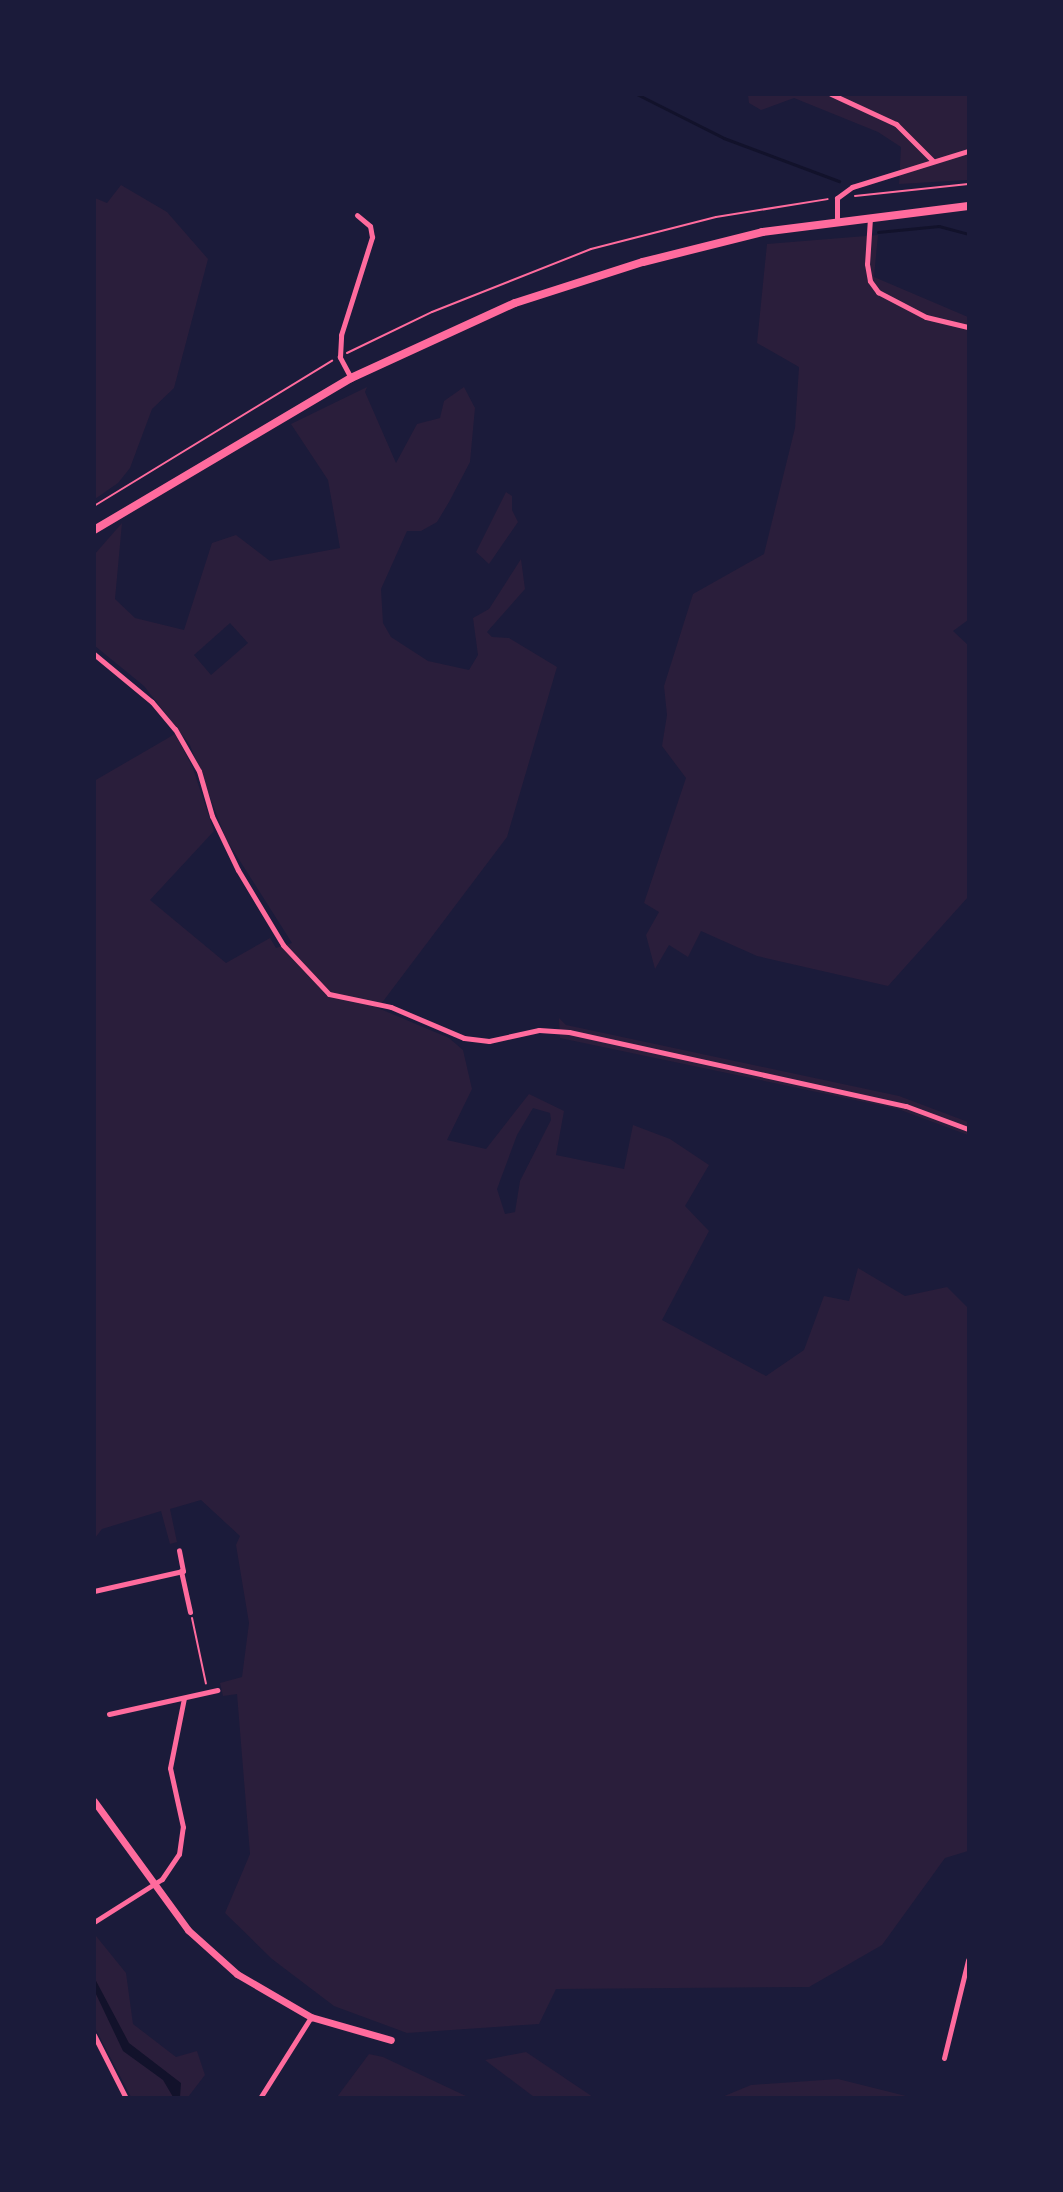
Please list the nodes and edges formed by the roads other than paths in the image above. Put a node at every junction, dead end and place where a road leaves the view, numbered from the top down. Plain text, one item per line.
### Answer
1 (831, 94) edge
2 (968, 150) edge
3 (933, 161) junction
4 (968, 206) edge
5 (357, 215) dead end
6 (870, 215) junction
7 (837, 220) junction
8 (968, 327) edge
9 (351, 378) junction
10 (94, 530) edge
11 (94, 654) edge
12 (968, 1129) edge
13 (178, 1550) dead end
14 (181, 1571) junction
15 (94, 1591) edge
16 (190, 1612) road end
17 (217, 1690) dead end
18 (184, 1698) junction
19 (109, 1714) dead end
20 (94, 1801) edge
21 (152, 1884) junction
22 (94, 1922) edge
23 (968, 1960) edge
24 (311, 2017) junction
25 (94, 2035) edge
26 (391, 2040) dead end
27 (944, 2058) dead end
28 (126, 2098) edge
29 (260, 2098) edge

1 - 3 street
2 - 3 street
3 - 7 street
4 - 6 main road
5 - 9 street
6 - 7 main road
6 - 8 street
7 - 9 main road
9 - 10 main road
11 - 12 street
13 - 14 street
14 - 15 street
14 - 16 street
17 - 18 street
18 - 19 street
18 - 21 street
20 - 21 street
21 - 22 street
21 - 24 street
23 - 27 street
24 - 26 street
24 - 29 street
25 - 28 street

